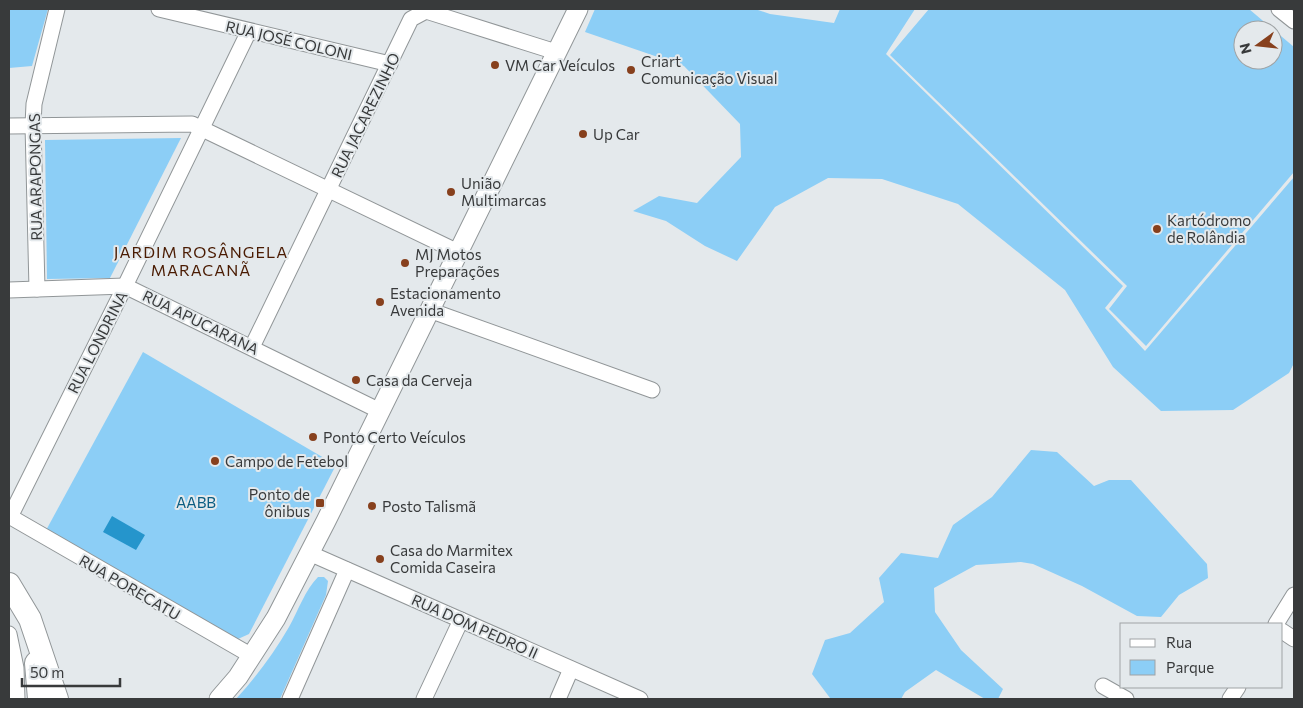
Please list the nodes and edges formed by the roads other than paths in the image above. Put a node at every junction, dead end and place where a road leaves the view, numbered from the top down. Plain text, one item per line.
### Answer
1 (57, 9) edge
2 (159, 9) edge
3 (578, 9) edge
4 (1279, 9) edge
5 (1294, 21) edge
6 (249, 31) junction
7 (556, 52) junction
8 (390, 64) junction
9 (33, 125) junction
10 (9, 126) edge
11 (202, 128) junction
12 (330, 189) junction
13 (458, 252) junction
14 (125, 286) junction
15 (38, 289) junction
16 (9, 290) edge
17 (430, 310) junction
18 (252, 347) junction
19 (652, 390) dead end
20 (380, 411) junction
21 (9, 517) edge
22 (309, 553) junction
23 (347, 570) junction
24 (12, 588) edge
25 (1294, 595) edge
26 (461, 620) junction
27 (1277, 623) edge
28 (1283, 632) edge
29 (9, 634) edge
30 (1294, 639) edge
31 (252, 656) junction
32 (571, 669) junction
33 (1103, 686) dead end
34 (1237, 688) edge
35 (17, 699) edge
36 (38, 699) edge
37 (57, 699) edge
38 (219, 699) edge
39 (290, 699) edge
40 (424, 699) edge
41 (558, 699) edge
42 (640, 699) edge
43 (1126, 699) edge
44 (1230, 699) edge

1 - 9 street, RUA ARAPONGAS
2 - 6 street, RUA JOSÉ COLONI
3 - 7 main road
4 - 5 street
6 - 8 street, RUA JOSÉ COLONI
6 - 11 street, RUA LONDRINA
7 - 8 street, RUA JACAREZINHO
7 - 13 main road
8 - 12 street, RUA JACAREZINHO
9 - 10 street
9 - 11 street
9 - 15 street, RUA ARAPONGAS
11 - 12 street
11 - 14 street, RUA LONDRINA
12 - 13 street
12 - 18 street, RUA JACAREZINHO
13 - 17 main road
14 - 15 street, RUA APUCARANA
14 - 18 street, RUA APUCARANA
14 - 21 street, RUA LONDRINA
15 - 16 street, RUA APUCARANA
17 - 19 street
17 - 20 main road
18 - 20 street, RUA APUCARANA
20 - 22 main road
21 - 31 street, RUA PORECATU
22 - 23 street, RUA DOM PEDRO II
22 - 31 main road
23 - 26 street, RUA DOM PEDRO II
23 - 39 street
24 - 36 highway
24 - 37 highway
25 - 27 street
26 - 32 street, RUA DOM PEDRO II
26 - 40 street
28 - 30 street
29 - 35 street
31 - 38 main road
32 - 41 street
32 - 42 street, RUA DOM PEDRO II
33 - 43 street
34 - 44 street

